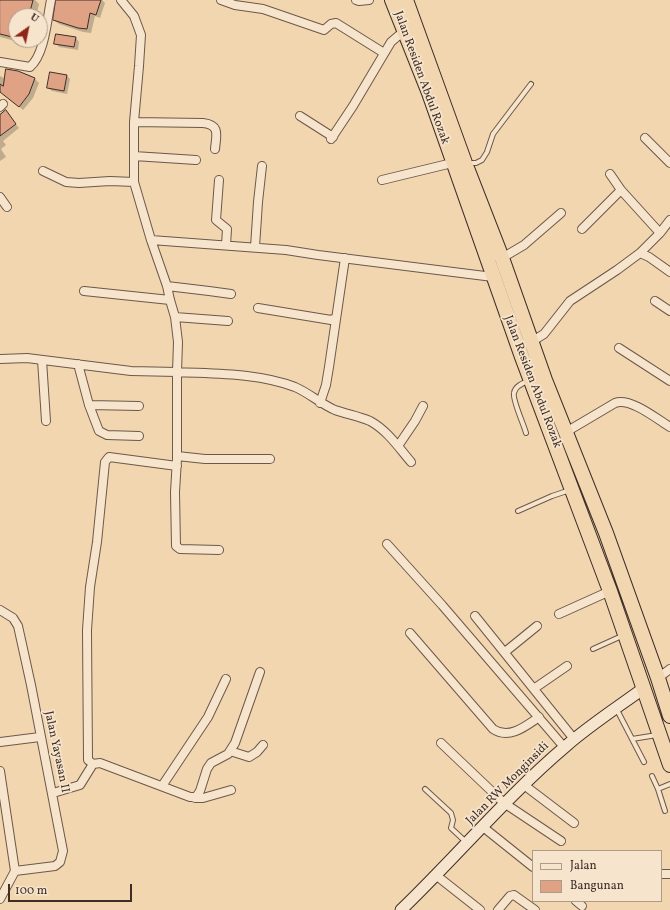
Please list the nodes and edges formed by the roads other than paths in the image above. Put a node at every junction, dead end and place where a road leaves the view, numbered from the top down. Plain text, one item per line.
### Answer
1 (51, 0) edge
2 (121, 0) edge
3 (221, 0) edge
4 (356, 0) edge
5 (369, 0) edge
6 (392, 0) edge
7 (406, 0) edge
8 (404, 31) junction
9 (384, 53) junction
10 (0, 62) edge
11 (531, 84) dead end
12 (300, 116) dead end
13 (134, 122) junction
14 (645, 138) dead end
15 (215, 149) dead end
16 (134, 156) junction
17 (196, 160) dead end
18 (459, 163) junction
19 (670, 163) edge
20 (262, 166) dead end
21 (43, 171) dead end
22 (610, 174) dead end
23 (219, 180) dead end
24 (382, 180) dead end
25 (134, 182) junction
26 (622, 190) junction
27 (0, 197) edge
28 (7, 208) dead end
29 (560, 213) dead end
30 (670, 220) edge
31 (582, 229) dead end
32 (660, 233) junction
33 (151, 240) junction
34 (226, 245) junction
35 (255, 247) junction
36 (640, 252) junction
37 (344, 258) junction
38 (502, 258) junction
39 (670, 272) edge
40 (493, 277) junction
41 (167, 286) junction
42 (84, 291) dead end
43 (231, 294) dead end
44 (170, 300) junction
45 (655, 301) dead end
46 (258, 308) dead end
47 (670, 311) edge
48 (175, 317) junction
49 (336, 318) junction
50 (228, 321) dead end
51 (531, 342) junction
52 (620, 348) dead end
53 (0, 359) edge
54 (42, 360) junction
55 (78, 364) junction
56 (177, 372) junction
57 (530, 380) junction
58 (670, 381) edge
59 (320, 403) junction
60 (89, 405) junction
61 (139, 406) dead end
62 (423, 406) dead end
63 (46, 421) dead end
64 (670, 427) edge
65 (566, 432) junction
66 (526, 433) dead end
67 (139, 436) dead end
68 (398, 446) junction
69 (270, 460) dead end
70 (177, 461) junction
71 (410, 462) dead end
72 (572, 490) junction
73 (518, 511) dead end
74 (387, 544) dead end
75 (219, 550) dead end
76 (610, 590) junction
77 (0, 610) edge
78 (559, 614) dead end
79 (475, 616) dead end
80 (537, 626) dead end
81 (410, 633) dead end
82 (625, 634) junction
83 (593, 649) dead end
84 (504, 652) junction
85 (567, 666) dead end
86 (670, 669) edge
87 (260, 672) dead end
88 (658, 678) junction
89 (226, 679) dead end
90 (535, 688) junction
91 (644, 688) junction
92 (616, 708) junction
93 (670, 716) edge
94 (539, 718) junction
95 (660, 735) junction
96 (40, 737) junction
97 (574, 738) junction
98 (632, 739) junction
99 (0, 742) edge
100 (441, 743) dead end
101 (263, 745) dead end
102 (564, 747) junction
103 (230, 751) junction
104 (644, 762) dead end
105 (93, 764) junction
106 (670, 765) edge
107 (0, 771) edge
108 (652, 776) dead end
109 (670, 784) edge
110 (524, 785) junction
111 (162, 786) junction
112 (425, 789) dead end
113 (658, 789) junction
114 (231, 790) dead end
115 (52, 793) junction
116 (195, 798) junction
117 (503, 802) junction
118 (666, 811) dead end
119 (574, 822) dead end
120 (483, 827) junction
121 (464, 840) junction
122 (561, 841) dead end
123 (532, 866) edge
124 (15, 871) junction
125 (436, 876) junction
126 (0, 899) edge
127 (401, 910) edge
128 (480, 910) edge
129 (498, 910) edge
130 (535, 910) edge

1 - 10 street
2 - 13 street
3 - 9 street
4 - 5 street
6 - 8 highway, Jalan Residen Abdul Rozak
7 - 18 highway, Jalan Residen Abdul Rozak
8 - 9 street
8 - 18 highway, Jalan Residen Abdul Rozak
9 - 12 street
11 - 18 lane
13 - 15 street
13 - 16 street
14 - 19 street
16 - 17 street
16 - 25 street
18 - 24 street
18 - 38 highway, Jalan Residen Abdul Rozak
18 - 40 highway, Jalan Residen Abdul Rozak
20 - 35 street
21 - 25 street
22 - 26 street
23 - 34 street
25 - 33 street
26 - 31 street
26 - 32 street
27 - 28 street
29 - 38 street
30 - 32 street
32 - 36 street
33 - 34 street
33 - 41 street
34 - 35 street
35 - 37 street
36 - 39 street
36 - 51 street
37 - 40 street
37 - 49 street
38 - 51 highway, Jalan Residen Abdul Rozak
40 - 57 highway, Jalan Residen Abdul Rozak
41 - 43 street
41 - 44 street
42 - 44 street
44 - 48 street
45 - 47 street
46 - 49 street
48 - 50 street
48 - 56 street
49 - 59 street
51 - 65 highway, Jalan Residen Abdul Rozak
52 - 58 street
53 - 54 street
54 - 55 street
54 - 63 street
55 - 56 street
55 - 60 street
56 - 59 street
56 - 70 street
57 - 66 lane
57 - 72 highway, Jalan Residen Abdul Rozak
59 - 68 street
60 - 61 street
60 - 67 street
62 - 68 street
64 - 65 street
65 - 88 highway, Jalan Residen Abdul Rozak
68 - 71 street
69 - 70 street
70 - 75 street
70 - 105 street
72 - 73 lane
72 - 76 highway, Jalan Residen Abdul Rozak
74 - 94 street
76 - 78 street
76 - 82 highway, Jalan Residen Abdul Rozak
77 - 96 street, Jalan Yayasan II
79 - 84 street
80 - 84 street
81 - 94 street
82 - 83 lane
82 - 91 highway, Jalan Residen Abdul Rozak
84 - 90 street
85 - 90 street
86 - 88 street
87 - 103 street
88 - 93 highway, Jalan Residen Abdul Rozak
89 - 111 street
90 - 97 street
91 - 92 street, Jalan RW Monginsidi
91 - 95 highway, Jalan Residen Abdul Rozak
92 - 97 street, Jalan RW Monginsidi
92 - 98 lane
94 - 102 street
95 - 98 lane
95 - 106 highway, Jalan Residen Abdul Rozak
96 - 99 street
96 - 115 street, Jalan Yayasan II
97 - 102 street, Jalan RW Monginsidi
98 - 104 lane
100 - 117 street
101 - 103 street
102 - 110 street, Jalan RW Monginsidi
103 - 116 street
105 - 111 street
105 - 115 street
107 - 124 street
108 - 113 lane
109 - 113 lane
110 - 117 street, Jalan RW Monginsidi
110 - 119 street
111 - 116 street
112 - 121 lane
113 - 118 lane
114 - 116 street
115 - 124 street, Jalan Yayasan II
117 - 120 street, Jalan RW Monginsidi
117 - 122 street
120 - 121 street, Jalan RW Monginsidi
120 - 123 street
121 - 125 street, Jalan RW Monginsidi
124 - 126 street
125 - 127 street, Jalan RW Monginsidi
125 - 128 street
129 - 130 street

